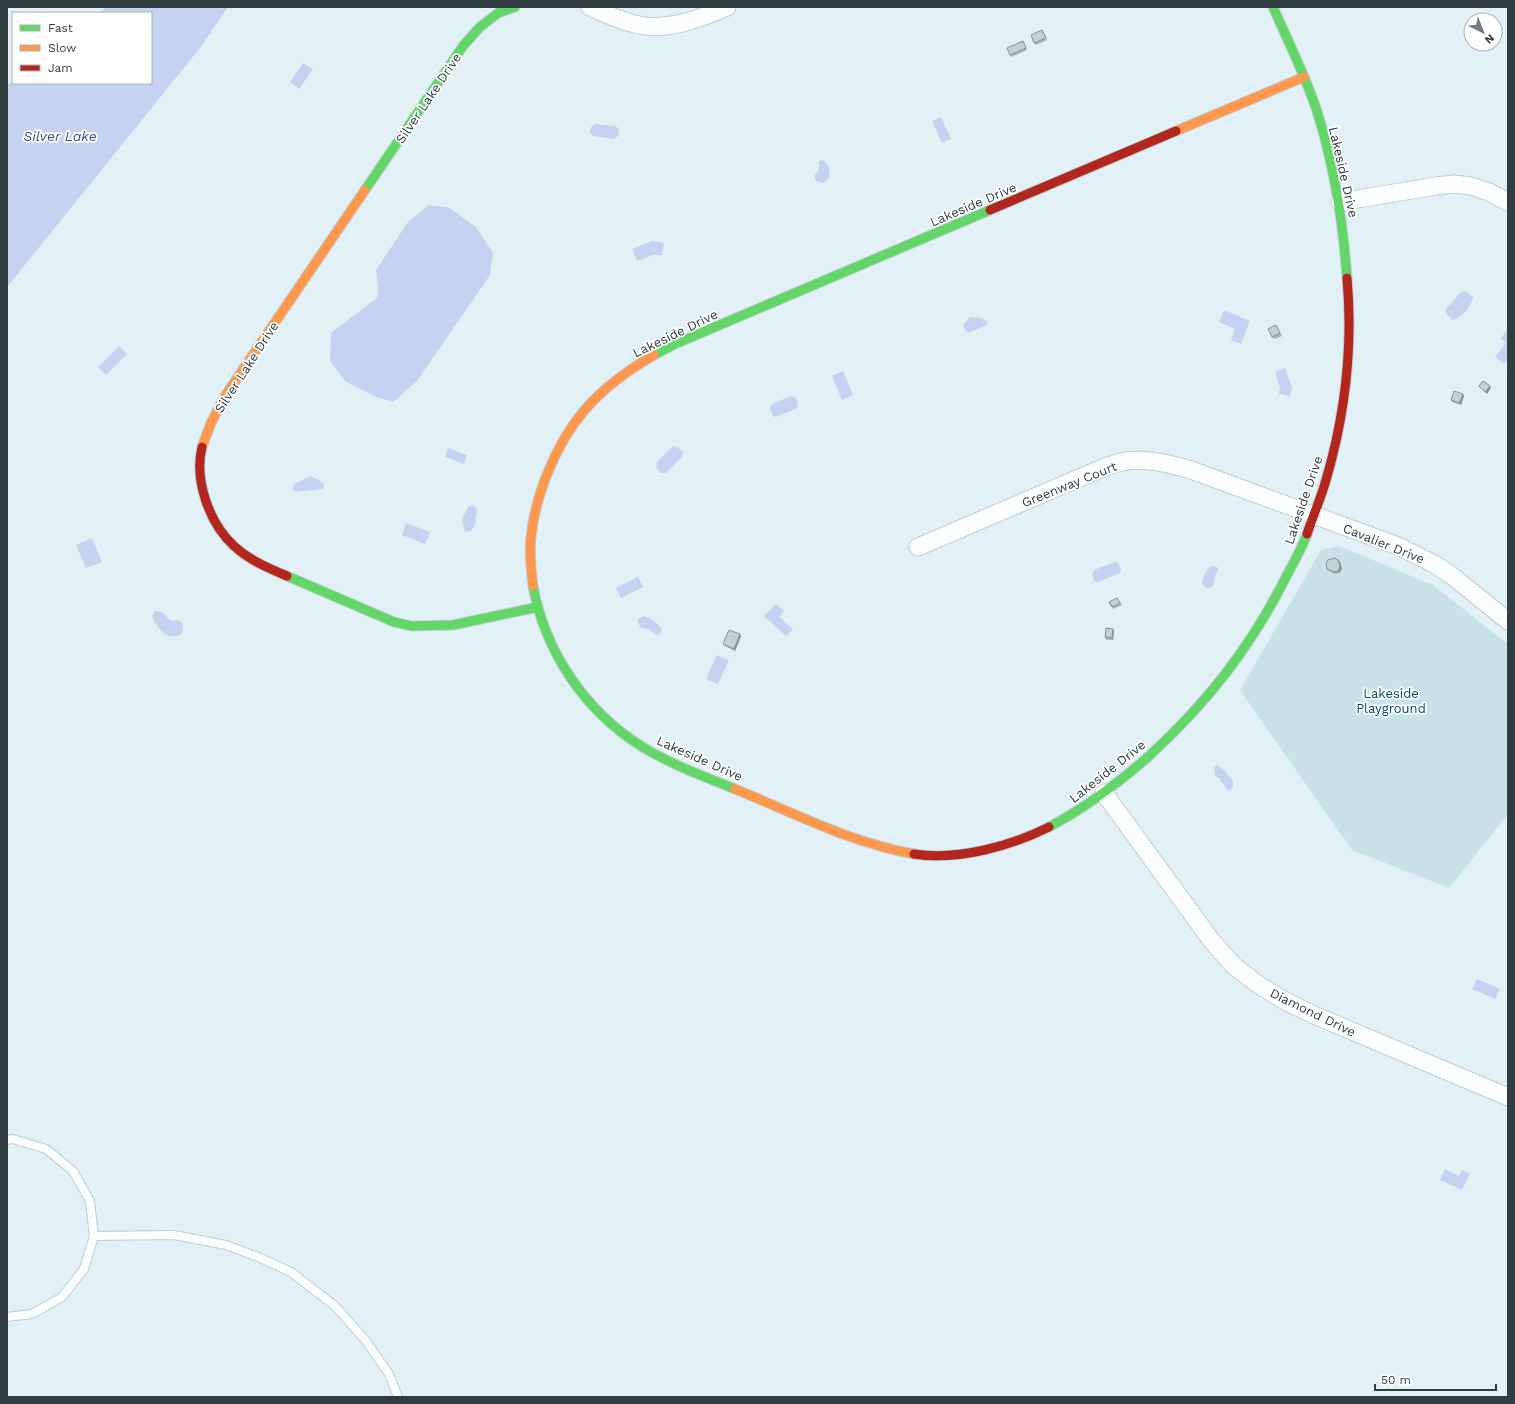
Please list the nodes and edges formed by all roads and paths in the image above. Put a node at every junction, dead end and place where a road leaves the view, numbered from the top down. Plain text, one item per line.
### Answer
1 (515, 7) edge
2 (590, 7) edge
3 (727, 7) edge
4 (1273, 7) edge
5 (1304, 77) junction
6 (1340, 202) junction
7 (1508, 202) edge
8 (1314, 516) junction
9 (918, 546) dead end
10 (538, 607) junction
11 (1508, 621) edge
12 (1104, 793) junction
13 (1508, 1098) edge
14 (7, 1140) edge
15 (94, 1236) junction
16 (7, 1317) edge
17 (398, 1397) edge

1 - 10 street, Silver Lake Drive
2 - 3 street
4 - 5 street, Lakeside Drive
5 - 6 street, Lakeside Drive
5 - 10 street, Lakeside Drive
6 - 7 street
6 - 8 street, Lakeside Drive
8 - 9 street, Greenway Court
8 - 11 street, Cavalier Drive
8 - 12 street, Lakeside Drive
10 - 12 street, Lakeside Drive
12 - 13 street, Diamond Drive
14 - 15 lane
15 - 16 lane
15 - 17 lane

